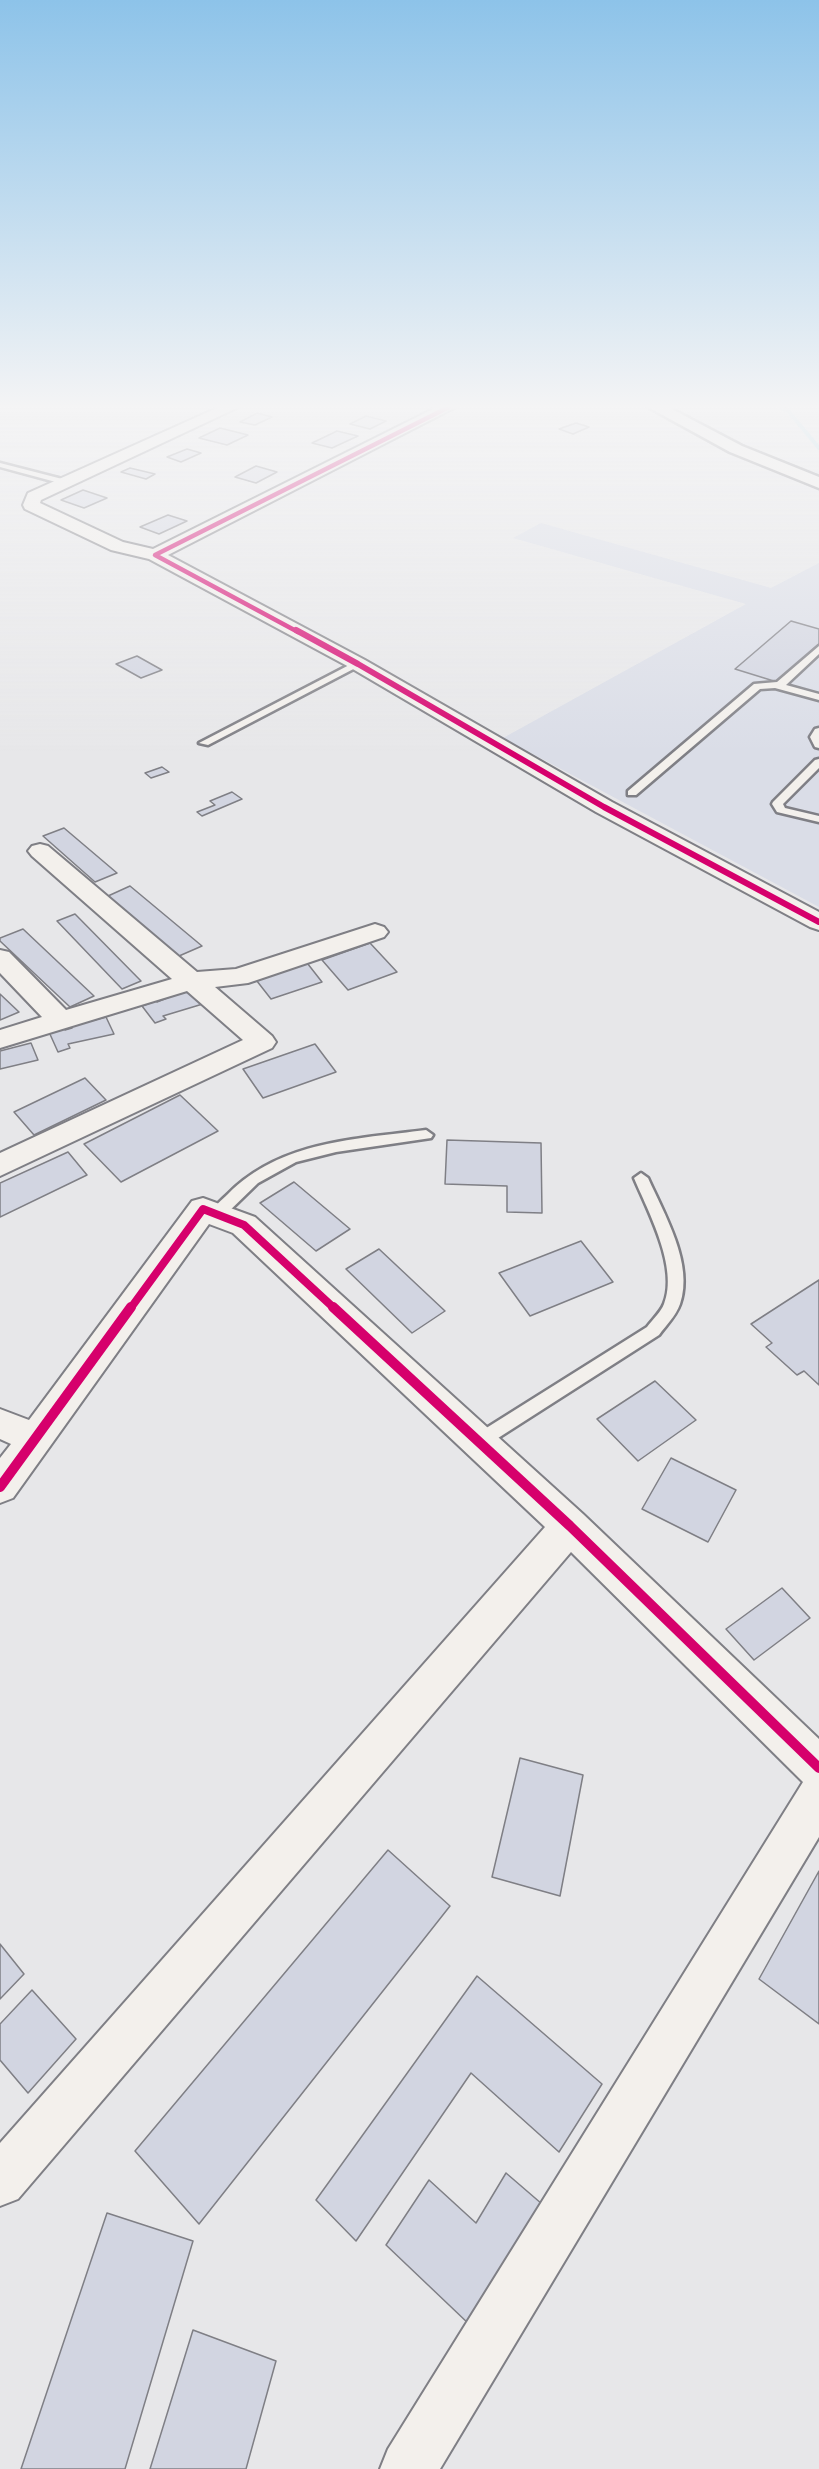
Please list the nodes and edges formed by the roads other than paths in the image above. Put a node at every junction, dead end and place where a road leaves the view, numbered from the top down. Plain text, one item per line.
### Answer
1 (68, 522) edge
2 (220, 522) edge
3 (155, 555) junction
4 (819, 649) edge
5 (358, 664) junction
6 (779, 686) junction
7 (819, 697) edge
8 (819, 731) edge
9 (204, 742) dead end
10 (819, 746) edge
11 (819, 762) edge
12 (633, 793) dead end
13 (819, 819) edge
14 (40, 851) dead end
15 (819, 922) edge
16 (375, 932) dead end
17 (0, 958) edge
18 (193, 981) junction
19 (60, 1020) junction
20 (0, 1039) edge
21 (426, 1135) dead end
22 (0, 1165) edge
23 (641, 1178) dead end
24 (217, 1214) junction
25 (0, 1424) edge
26 (36, 1438) junction
27 (478, 1442) junction
28 (0, 1487) edge
29 (570, 1526) junction
30 (819, 1768) edge
31 (819, 1797) edge
32 (0, 2181) edge
33 (408, 2469) edge

1 - 3 street
2 - 3 street
3 - 5 street
4 - 6 lane
5 - 9 lane
5 - 15 street
6 - 7 lane
6 - 12 lane
8 - 10 lane
11 - 13 lane
14 - 18 street
16 - 18 street
17 - 19 street
18 - 19 street
18 - 22 street
19 - 20 street
21 - 24 lane
23 - 27 lane
24 - 26 street
24 - 27 street
25 - 26 street
26 - 28 street
27 - 29 street
29 - 30 street
29 - 32 street
31 - 33 street

